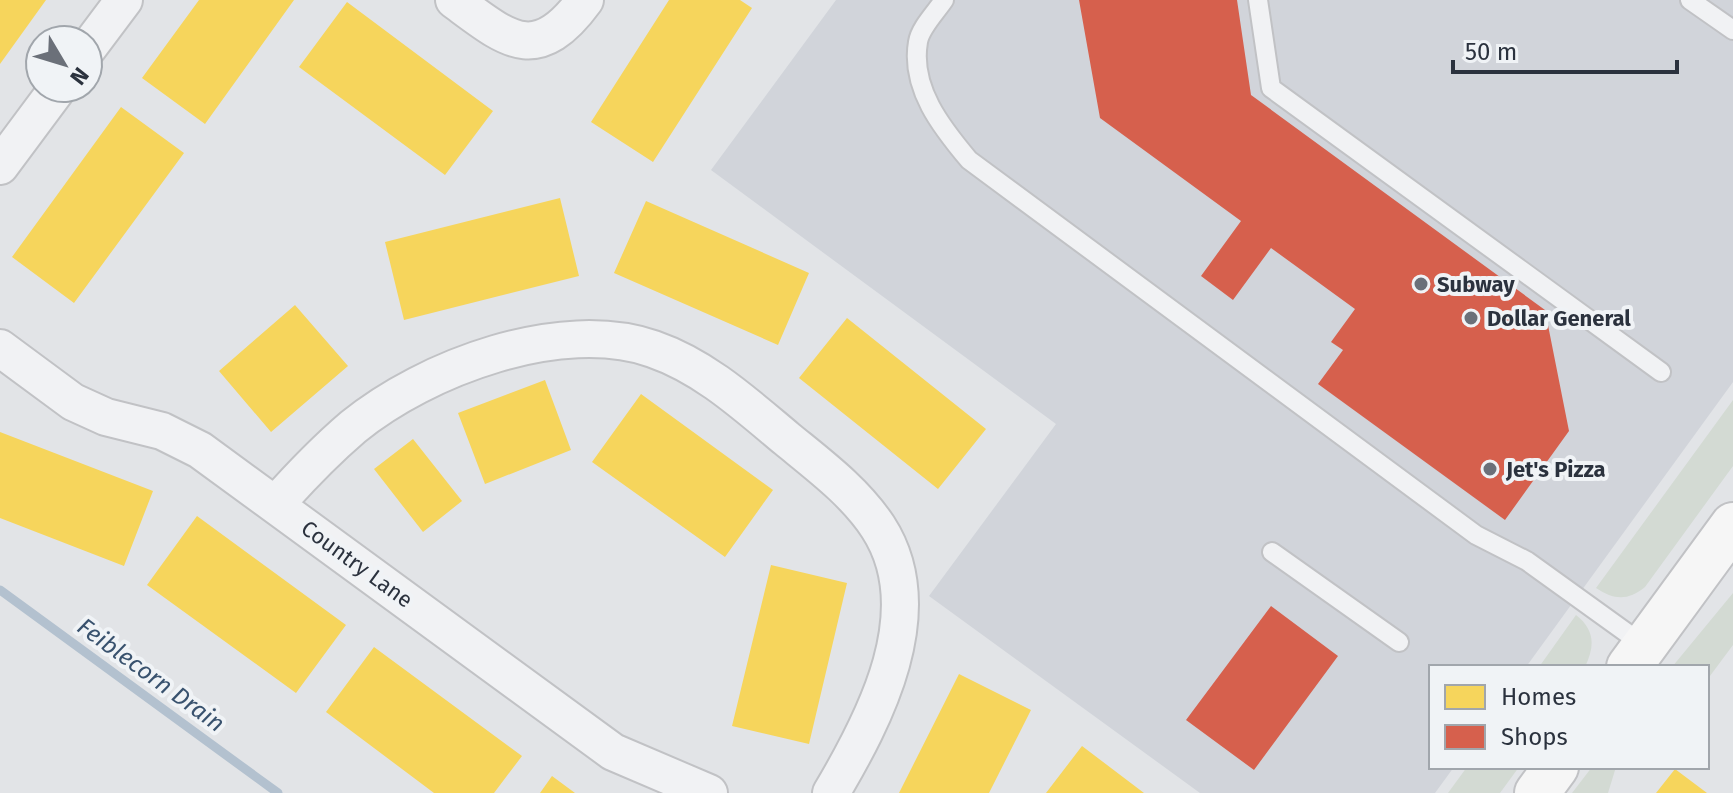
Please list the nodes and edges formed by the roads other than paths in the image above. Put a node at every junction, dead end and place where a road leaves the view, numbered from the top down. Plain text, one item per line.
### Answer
1 (124, 0) edge
2 (454, 0) edge
3 (585, 0) edge
4 (944, 0) edge
5 (1258, 0) edge
6 (1690, 0) edge
7 (104, 27) edge
8 (1733, 30) edge
9 (46, 104) edge
10 (0, 166) edge
11 (0, 348) edge
12 (1661, 372) dead end
13 (276, 504) junction
14 (1733, 525) edge
15 (1272, 552) dead end
16 (1399, 642) dead end
17 (1637, 656) edge
18 (1555, 769) edge
19 (709, 793) edge
20 (831, 793) edge
21 (1537, 793) edge

1 - 7 street
2 - 3 street
4 - 17 lane
5 - 12 lane
6 - 8 lane
9 - 10 street
11 - 13 street, Country Lane
13 - 19 street, Country Lane
13 - 20 street
14 - 17 street
15 - 16 lane
18 - 21 street

